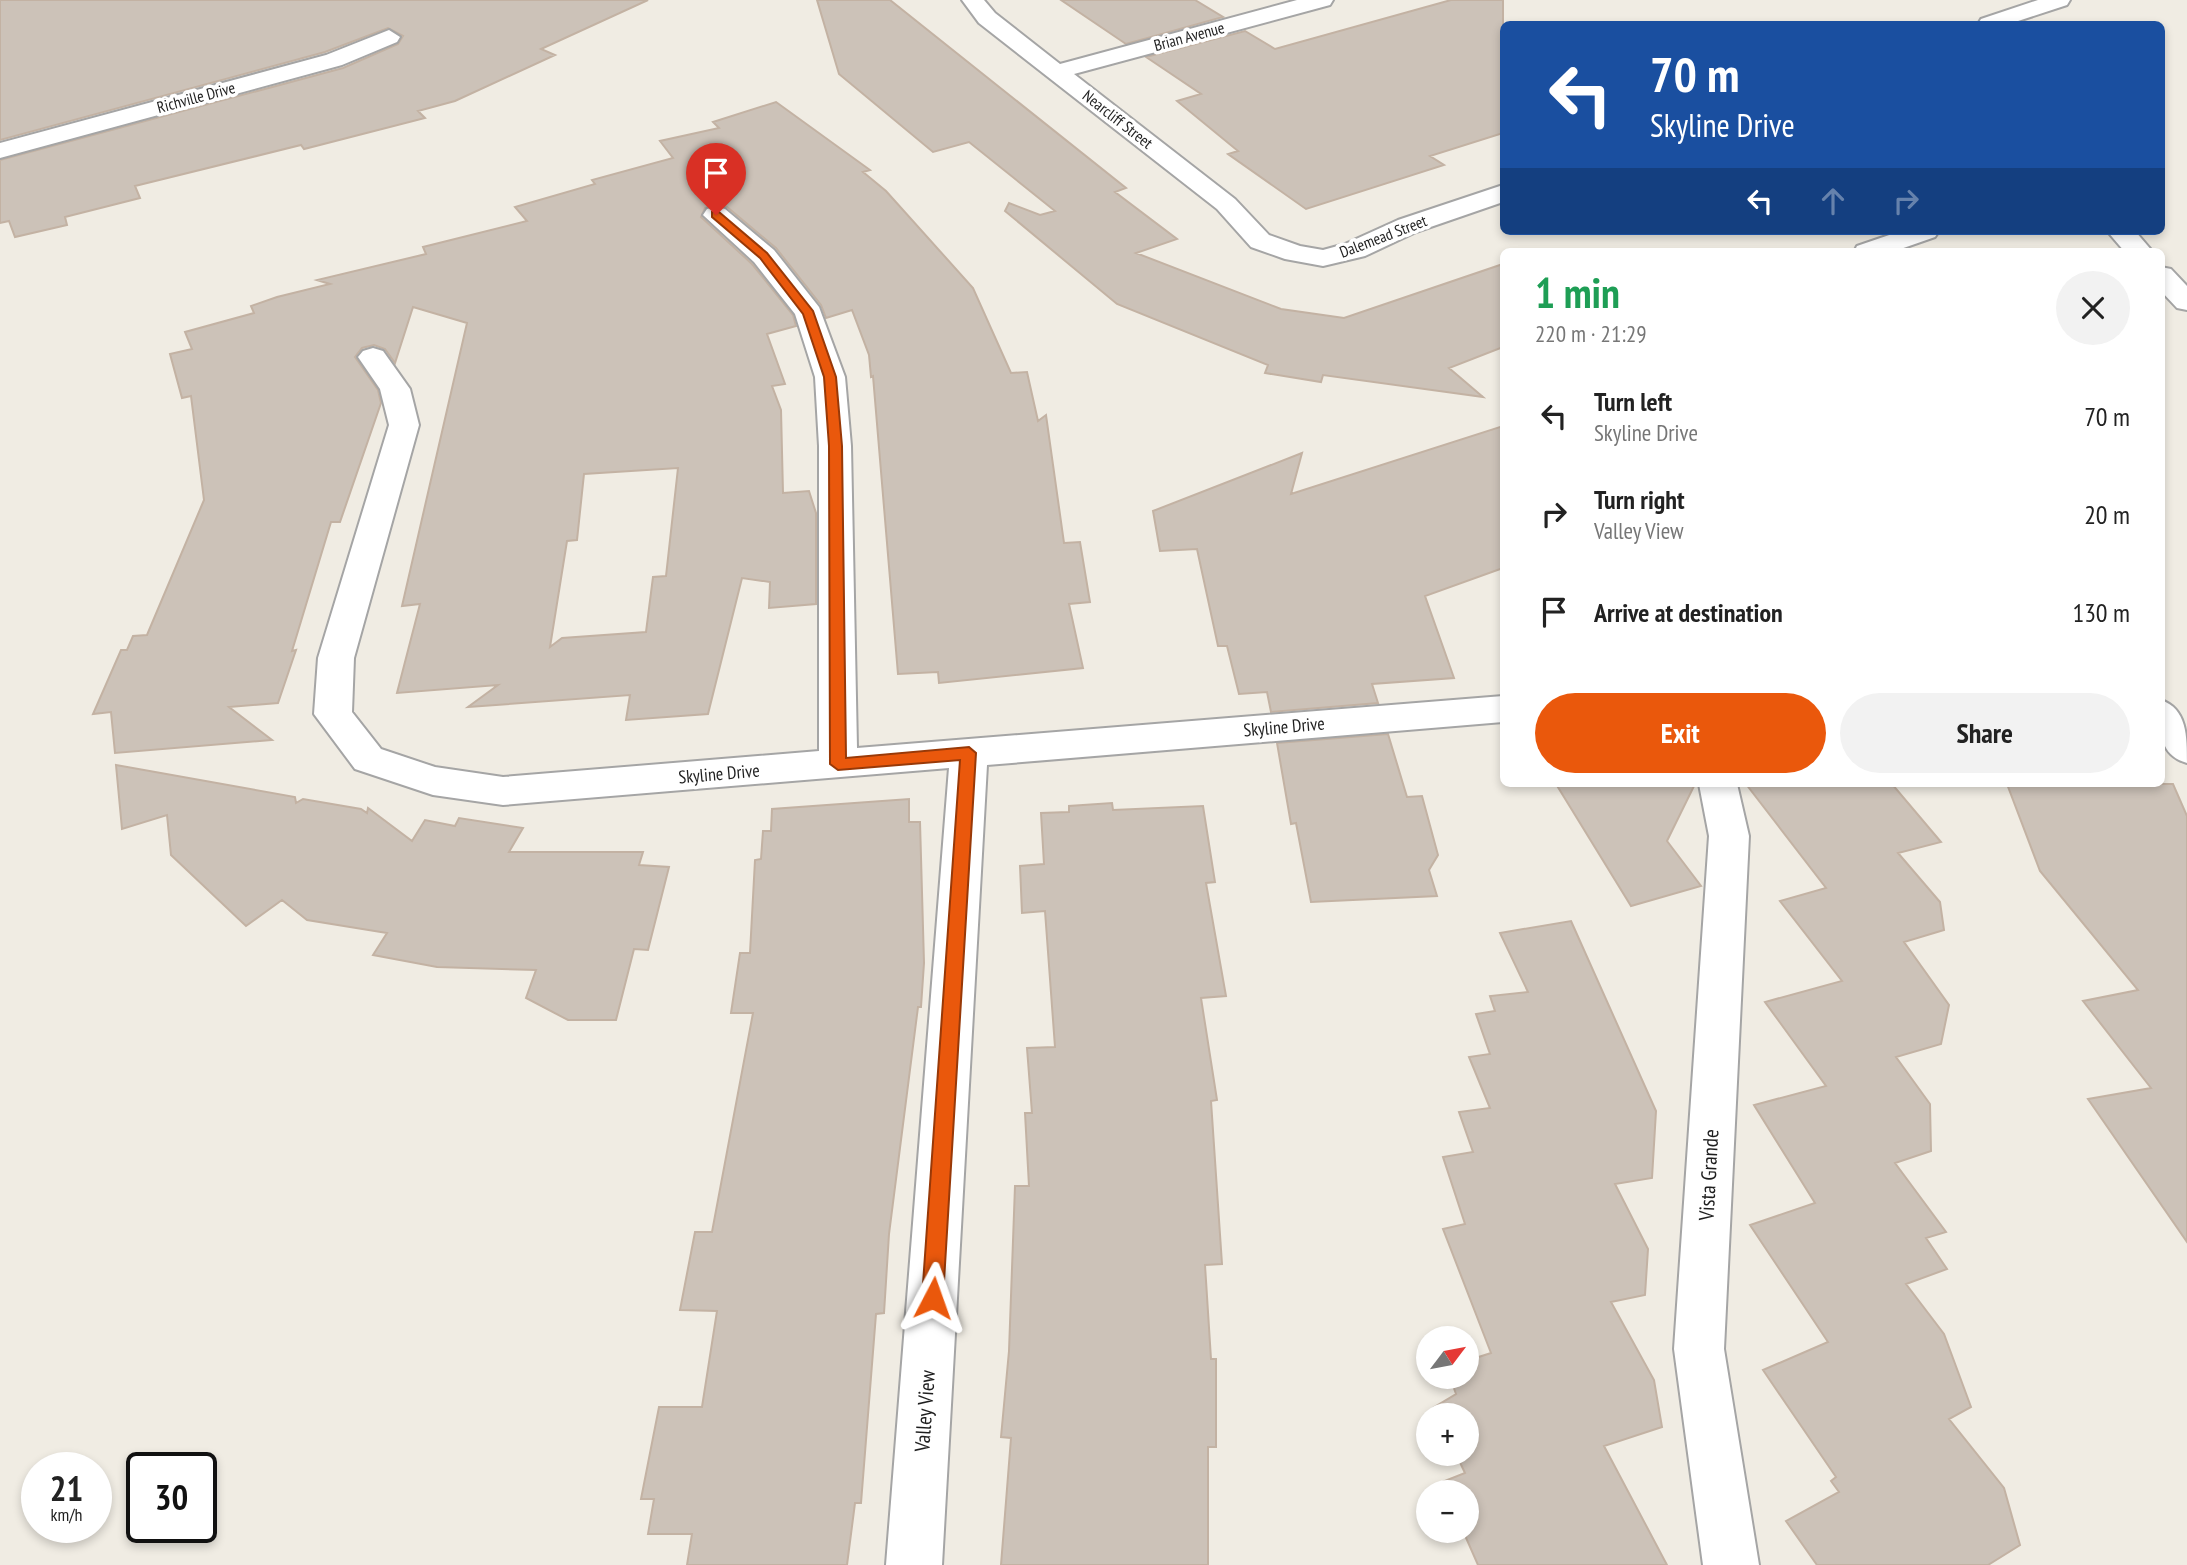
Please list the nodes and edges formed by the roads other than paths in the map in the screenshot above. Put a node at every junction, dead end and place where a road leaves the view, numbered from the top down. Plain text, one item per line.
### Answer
1 (973, 0) edge
2 (1322, 0) edge
3 (2059, 0) edge
4 (1998, 21) edge
5 (389, 37) dead end
6 (1056, 72) junction
7 (0, 151) edge
8 (1500, 194) edge
9 (716, 215) dead end
10 (1915, 235) edge
11 (2124, 235) edge
12 (1261, 241) joint
13 (1878, 248) edge
14 (2136, 248) edge
15 (2165, 279) edge
16 (2187, 302) edge
17 (373, 357) dead end
18 (1500, 709) edge
19 (2165, 720) edge
20 (2180, 746) edge
21 (969, 753) junction
22 (838, 764) junction
23 (1719, 787) edge
24 (915, 1565) edge
25 (1731, 1565) edge

1 - 6 street, Nearcliff Street
2 - 6 street, Brian Avenue
3 - 4 street
5 - 7 street, Richville Drive
6 - 12 street, Nearcliff Street
8 - 12 street, Dalemead Street
9 - 22 street
10 - 13 street
11 - 14 street
15 - 16 street
17 - 22 street, Skyline Drive
18 - 21 street, Skyline Drive
19 - 20 street
21 - 22 street, Skyline Drive
21 - 24 street, Valley View
23 - 25 street, Vista Grande

